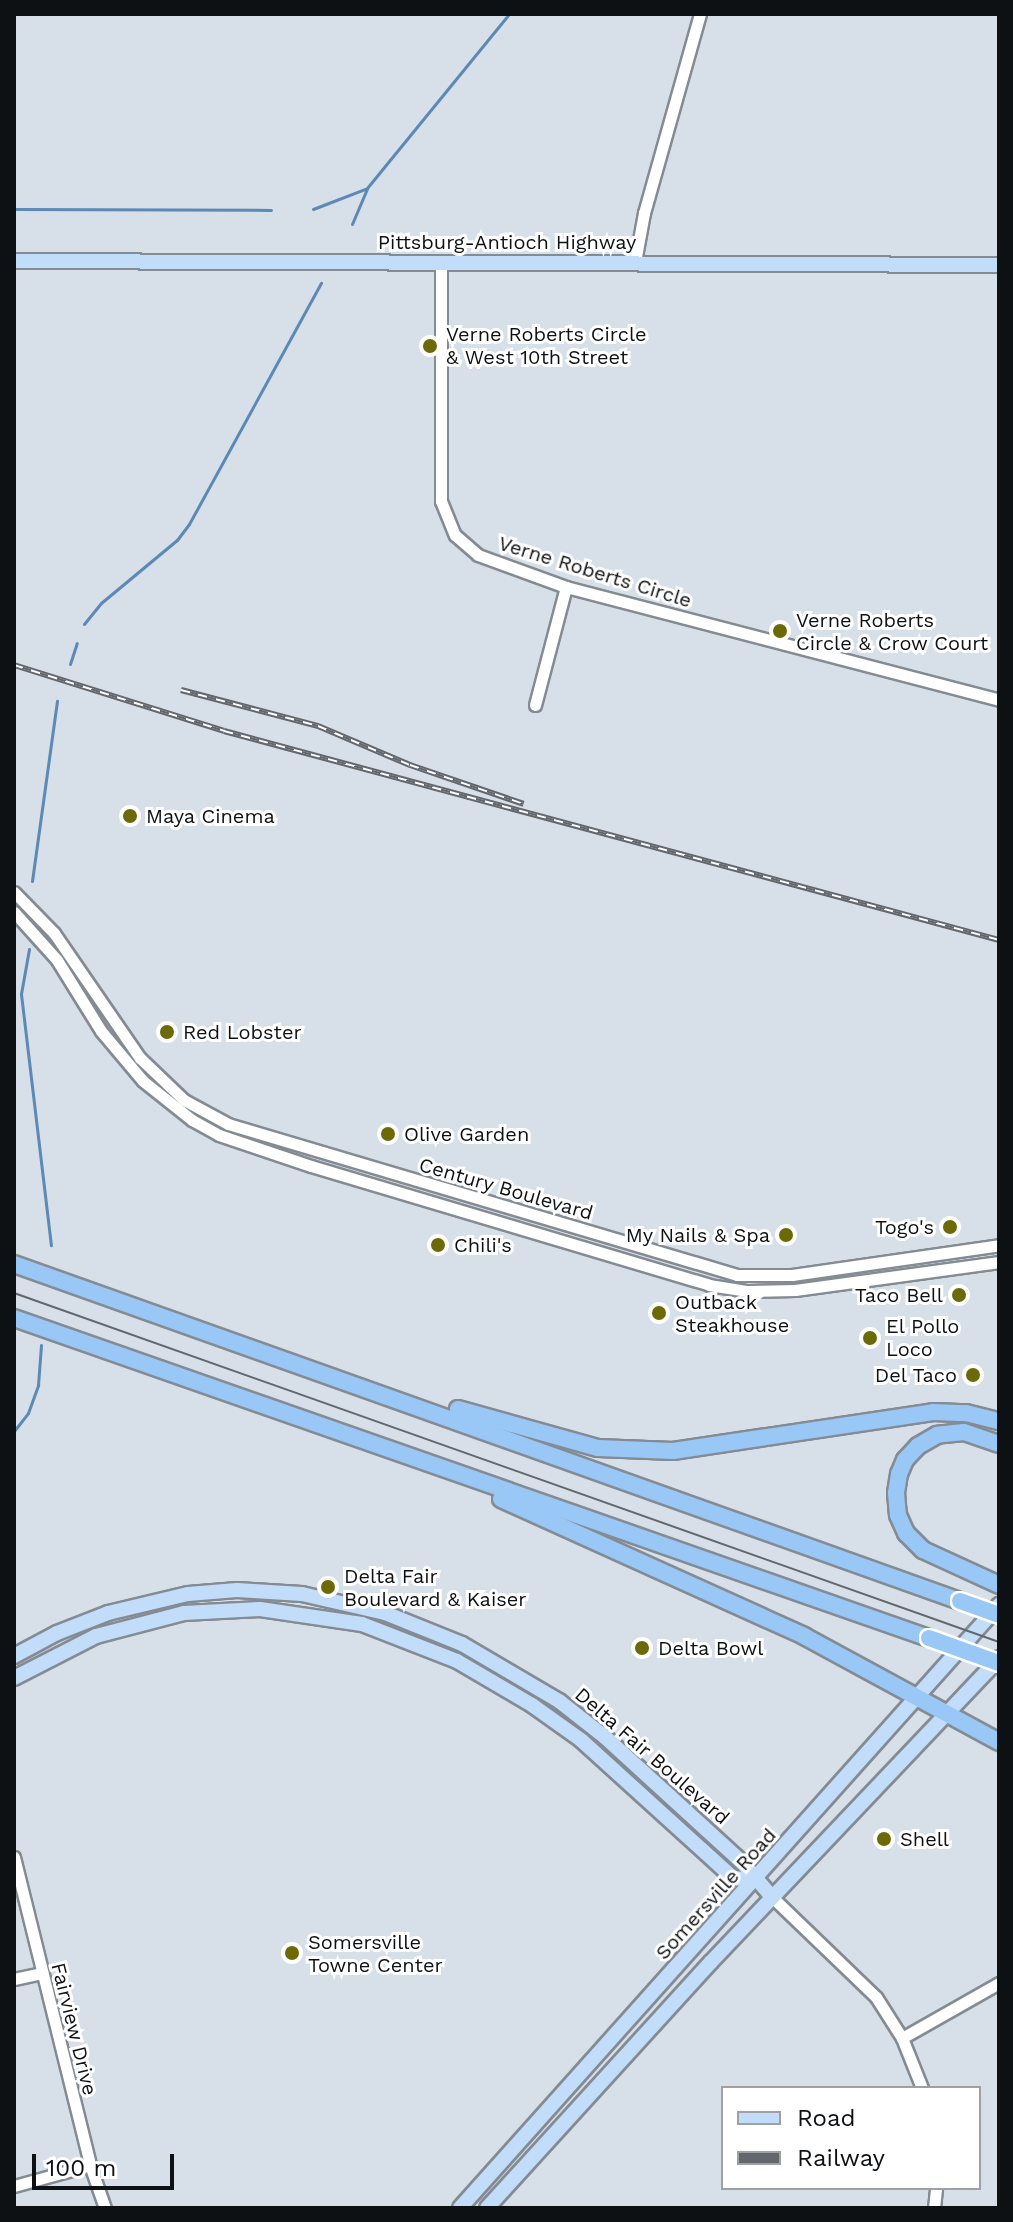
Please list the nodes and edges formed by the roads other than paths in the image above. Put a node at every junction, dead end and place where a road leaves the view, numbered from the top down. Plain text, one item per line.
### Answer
1 (700, 14) edge
2 (14, 261) edge
3 (441, 261) junction
4 (635, 262) junction
5 (999, 265) edge
6 (566, 587) junction
7 (999, 700) edge
8 (535, 705) dead end
9 (14, 892) edge
10 (14, 912) edge
11 (999, 1245) edge
12 (999, 1262) edge
13 (14, 1264) edge
14 (14, 1318) edge
15 (367, 1387) junction
16 (999, 1421) edge
17 (999, 1444) edge
18 (395, 1451) junction
19 (999, 1585) edge
20 (999, 1605) edge
21 (999, 1615) edge
22 (14, 1656) edge
23 (999, 1660) edge
24 (14, 1678) edge
25 (917, 1695) junction
26 (946, 1712) junction
27 (999, 1742) edge
28 (631, 1760) junction
29 (619, 1773) junction
30 (14, 1857) edge
31 (755, 1880) junction
32 (772, 1897) junction
33 (42, 1973) junction
34 (14, 1979) edge
35 (999, 1983) edge
36 (902, 2038) junction
37 (921, 2086) edge
38 (90, 2165) junction
39 (14, 2186) edge
40 (105, 2208) edge
41 (460, 2208) edge
42 (487, 2208) edge

1 - 4 street
2 - 3 main road, Pittsburg-Antioch Highway
3 - 4 main road, Pittsburg-Antioch Highway
3 - 6 street, Verne Roberts Circle
4 - 5 main road, Pittsburg-Antioch Highway
6 - 7 street, Verne Roberts Circle
6 - 8 street
9 - 11 street, Century Boulevard
10 - 12 street, Century Boulevard
13 - 15 highway
14 - 18 highway
15 - 16 highway
15 - 21 highway, bridge
17 - 19 highway
18 - 23 highway, bridge
18 - 25 highway
20 - 25 main road, Somersville Road
22 - 28 main road, Delta Fair Boulevard
23 - 26 main road, Somersville Road
24 - 29 main road, Delta Fair Boulevard
25 - 26 highway
25 - 31 main road, Somersville Road
26 - 27 highway
26 - 32 main road, Somersville Road
28 - 29 main road
28 - 31 main road, Delta Fair Boulevard
29 - 31 main road, Delta Fair Boulevard
30 - 33 street, Fairview Drive
31 - 32 main road, Delta Fair Boulevard
31 - 41 main road, Somersville Road
32 - 36 street, Delta Fair Boulevard
32 - 42 main road, Somersville Road
33 - 34 street
33 - 38 street, Fairview Drive
35 - 36 street
36 - 37 street, Delta Fair Boulevard
38 - 39 street
38 - 40 street, Fairview Drive

